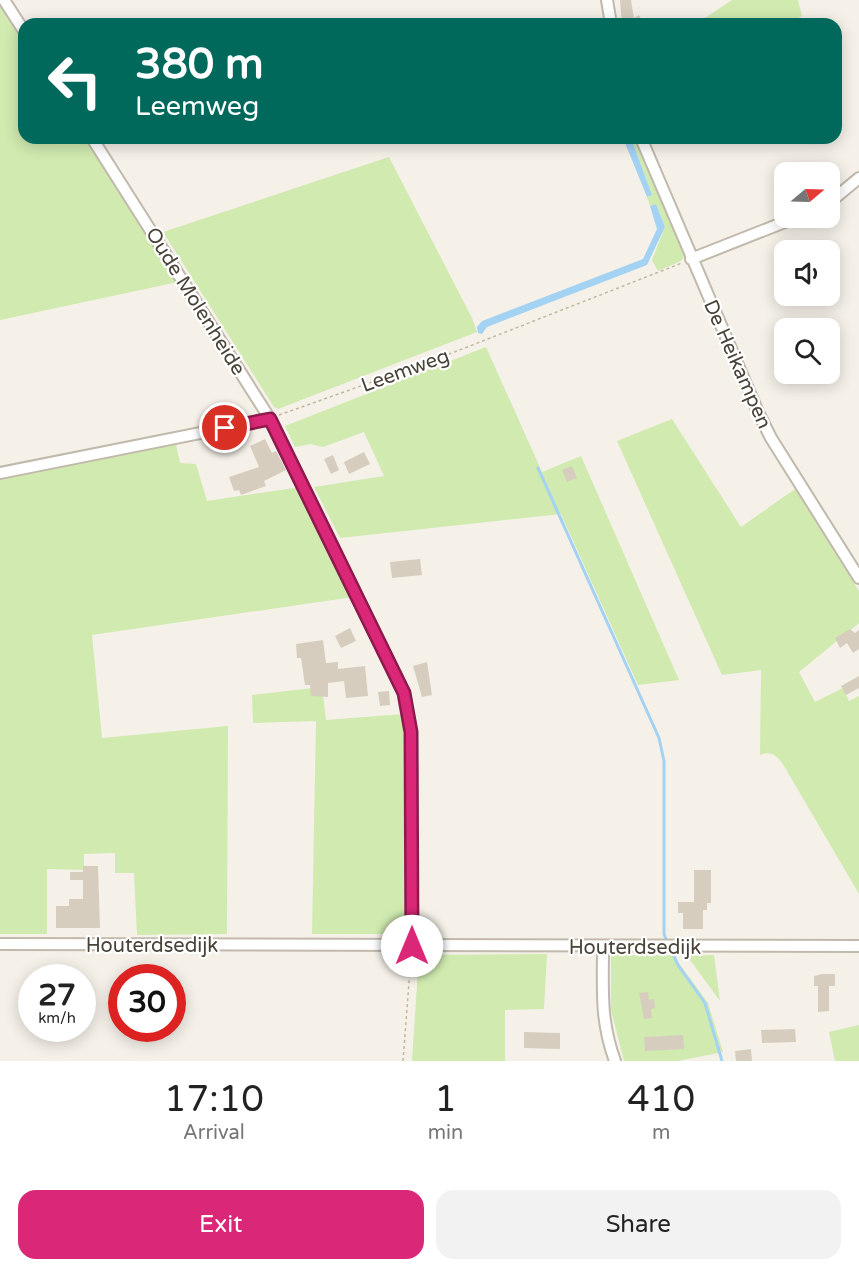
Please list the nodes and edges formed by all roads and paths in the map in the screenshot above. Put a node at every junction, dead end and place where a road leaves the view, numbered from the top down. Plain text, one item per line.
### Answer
1 (4, 0) edge
2 (607, 0) edge
3 (610, 18) edge
4 (18, 22) edge
5 (96, 144) edge
6 (643, 144) edge
7 (859, 178) edge
8 (840, 194) edge
9 (774, 226) edge
10 (691, 259) junction
11 (270, 419) junction
12 (0, 473) edge
13 (859, 578) edge
14 (0, 944) edge
15 (412, 946) junction
16 (859, 946) edge
17 (603, 948) junction
18 (403, 1061) edge
19 (615, 1061) edge

1 - 4 street
2 - 3 street
5 - 11 street, Oude Molenheide
6 - 10 street, De Heikampen
7 - 8 street
9 - 10 street
10 - 11 path, Leemweg
10 - 13 street, De Heikampen
11 - 12 street
11 - 15 street, Oude Molenheide
14 - 15 street, Houterdsedijk
15 - 17 street, Houterdsedijk
15 - 18 path
16 - 17 street, Houterdsedijk
17 - 19 street

